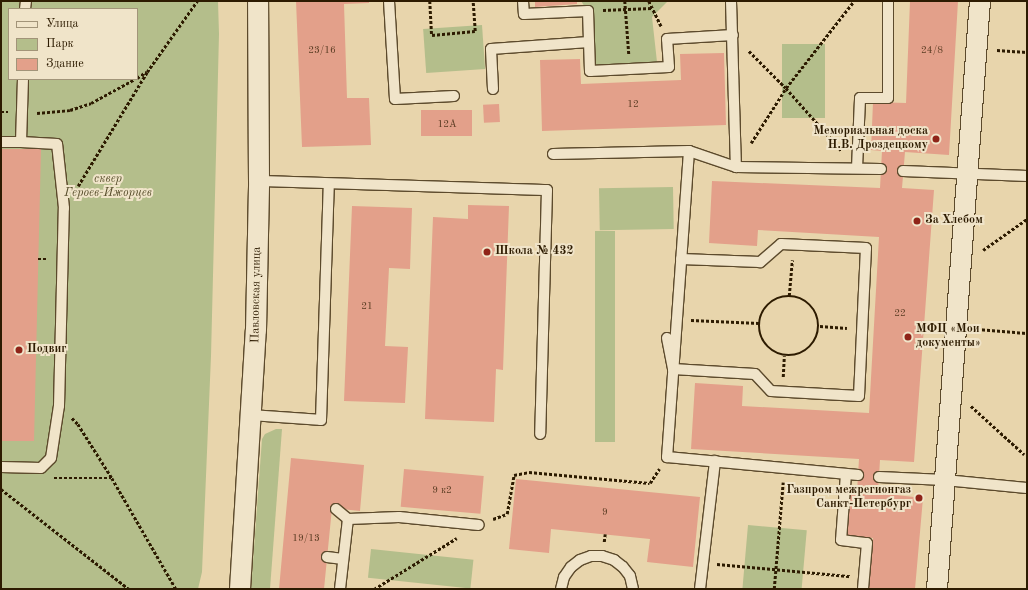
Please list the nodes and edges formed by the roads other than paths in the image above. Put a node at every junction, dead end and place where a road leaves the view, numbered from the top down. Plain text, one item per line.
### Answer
1 (258, 1) edge
2 (389, 1) edge
3 (400, 1) edge
4 (523, 1) edge
5 (731, 1) edge
6 (888, 1) edge
7 (980, 1) edge
8 (733, 35) junction
9 (589, 42) junction
10 (24, 80) edge
11 (493, 89) dead end
12 (454, 96) dead end
13 (1, 142) edge
14 (21, 142) junction
15 (689, 151) junction
16 (553, 154) dead end
17 (736, 168) junction
18 (857, 168) junction
19 (881, 170) dead end
20 (904, 171) dead end
21 (968, 172) junction
22 (1027, 176) edge
23 (259, 181) junction
24 (329, 184) junction
25 (681, 259) junction
26 (667, 338) dead end
27 (673, 369) junction
28 (252, 415) junction
29 (540, 434) dead end
30 (715, 461) junction
31 (1, 467) edge
32 (846, 474) junction
33 (858, 475) dead end
34 (879, 477) dead end
35 (945, 480) junction
36 (1027, 488) edge
37 (336, 509) dead end
38 (348, 520) junction
39 (479, 525) dead end
40 (327, 557) dead end
41 (343, 559) junction
42 (240, 589) edge
43 (340, 589) edge
44 (561, 589) edge
45 (633, 589) edge
46 (700, 589) edge
47 (863, 589) edge
48 (937, 589) edge

1 - 23 street, Павловская улица
2 - 3 lane
2 - 12 lane
4 - 9 lane
5 - 8 lane
6 - 18 lane
7 - 21 street
8 - 9 lane
8 - 17 lane
9 - 11 lane
10 - 14 lane
13 - 14 lane
14 - 31 lane
15 - 16 lane
15 - 17 lane
15 - 25 lane
17 - 18 lane
18 - 19 lane
20 - 21 lane
21 - 22 lane
21 - 35 street
23 - 24 lane
23 - 28 street, Павловская улица
24 - 28 lane
24 - 29 lane
25 - 27 lane
25 - 27 lane
26 - 27 lane
27 - 30 lane
28 - 42 street, Павловская улица
30 - 32 lane
30 - 46 lane
32 - 33 lane
32 - 47 lane
34 - 35 lane
35 - 36 lane
35 - 48 street
37 - 38 lane
38 - 39 lane
38 - 41 lane
40 - 41 lane
41 - 43 lane
44 - 45 lane

